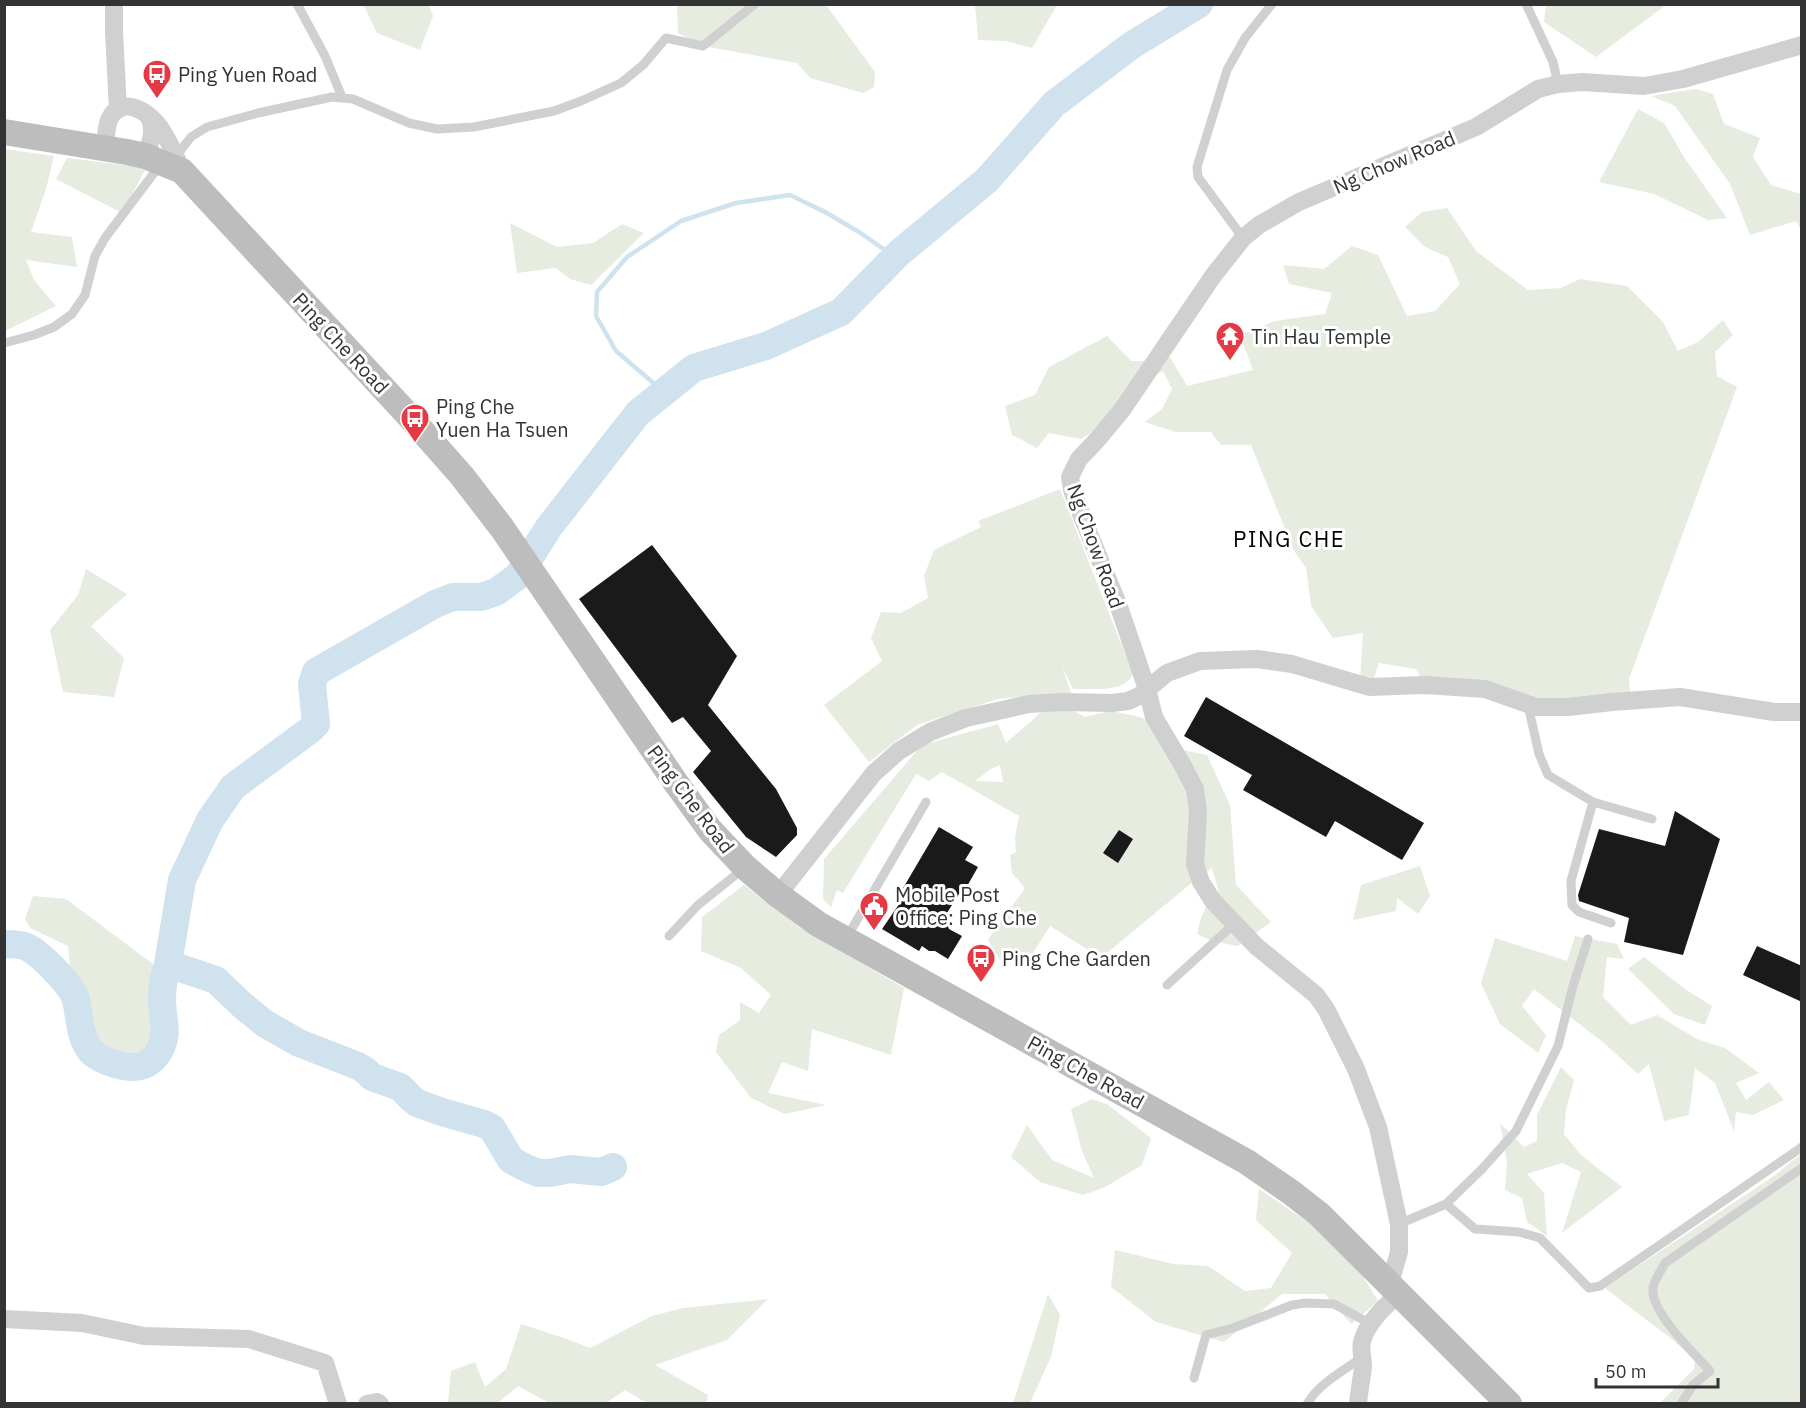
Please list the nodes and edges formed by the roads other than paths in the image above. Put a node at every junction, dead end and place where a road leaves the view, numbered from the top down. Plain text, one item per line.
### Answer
1 (114, 4) edge
2 (297, 4) edge
3 (755, 4) edge
4 (1272, 4) edge
5 (1526, 4) edge
6 (1802, 45) edge
7 (1558, 84) junction
8 (342, 97) junction
9 (133, 110) junction
10 (4, 132) edge
11 (105, 148) junction
12 (166, 161) junction
13 (1243, 238) junction
14 (4, 343) edge
15 (1148, 689) junction
16 (1528, 705) junction
17 (1802, 712) edge
18 (926, 802) dead end
19 (1593, 802) junction
20 (1652, 819) dead end
21 (745, 867) junction
22 (778, 895) junction
23 (1611, 923) dead end
24 (1234, 924) junction
25 (669, 936) dead end
26 (846, 939) junction
27 (1588, 939) dead end
28 (1167, 985) dead end
29 (1802, 1147) edge
30 (1802, 1168) edge
31 (1446, 1204) junction
32 (1399, 1224) junction
33 (1395, 1288) junction
34 (4, 1319) edge
35 (1371, 1324) junction
36 (1363, 1357) junction
37 (1194, 1378) dead end
38 (338, 1404) edge
39 (368, 1404) edge
40 (380, 1404) edge
41 (1308, 1404) edge
42 (1358, 1404) edge
43 (1509, 1404) edge
44 (1681, 1404) edge

1 - 9 street
2 - 8 lane
3 - 8 lane
4 - 13 lane
5 - 7 lane
6 - 7 street, Ng Chow Road
7 - 13 street, Ng Chow Road
8 - 12 lane
9 - 11 street
9 - 12 street
9 - 12 street
10 - 11 street
11 - 12 street
12 - 14 lane
12 - 21 street, Ping Che Road
13 - 15 street, Ng Chow Road
15 - 16 street
15 - 22 street
15 - 24 street, Ng Chow Road
16 - 17 street
16 - 19 lane
18 - 26 lane
19 - 20 lane
19 - 23 lane
21 - 22 street, Ping Che Road
21 - 25 lane
22 - 26 street, Ping Che Road
24 - 28 lane
24 - 32 street, Ng Chow Road
26 - 33 street, Ping Che Road
27 - 31 lane
29 - 31 lane
30 - 44 lane
31 - 32 lane
32 - 33 street, Ng Chow Road
33 - 35 street
33 - 43 street, Ping Che Road
34 - 38 street
35 - 36 street
35 - 37 lane
36 - 41 lane
36 - 42 street
39 - 40 street

